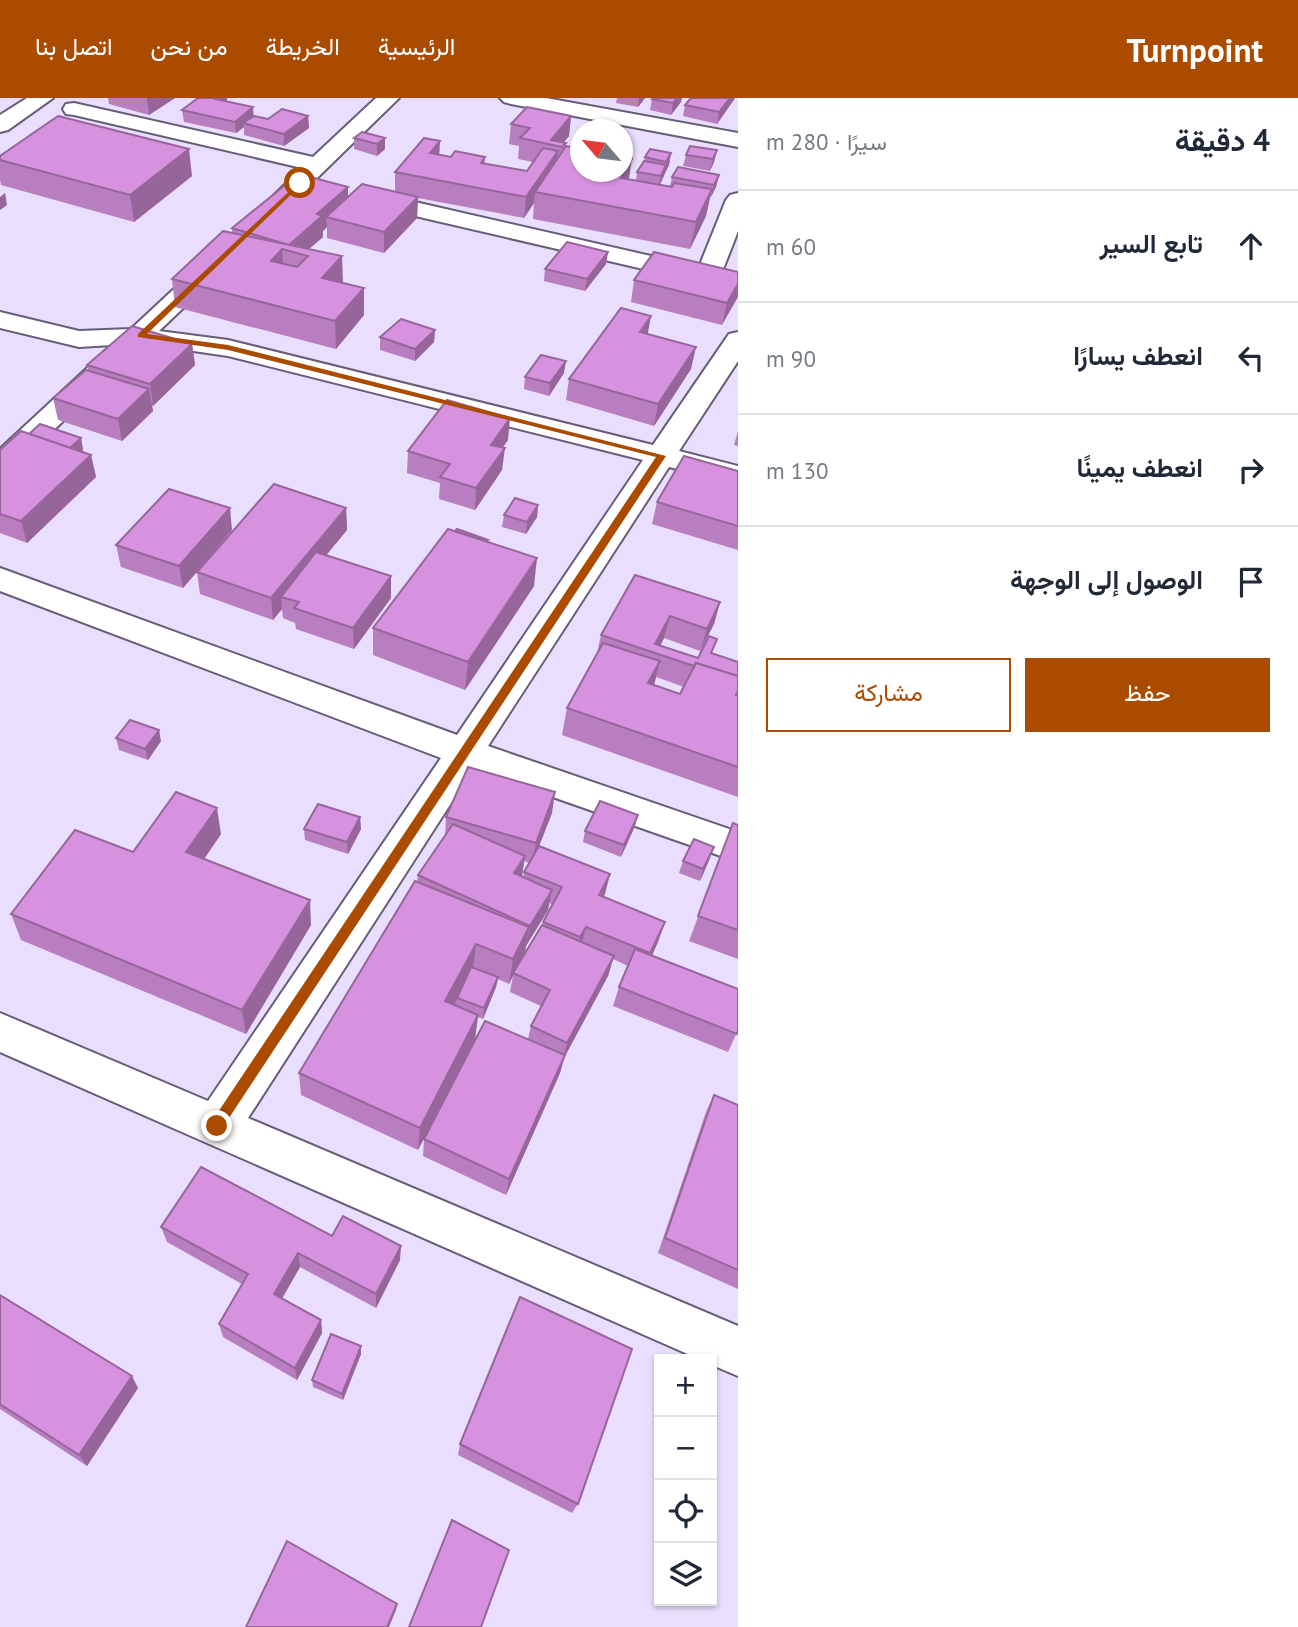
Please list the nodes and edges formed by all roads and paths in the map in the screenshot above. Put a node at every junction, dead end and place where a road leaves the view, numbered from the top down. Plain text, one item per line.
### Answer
1 (41, 98) edge
2 (388, 98) edge
3 (511, 98) edge
4 (82, 104) edge
5 (52, 124) edge
6 (0, 125) edge
7 (738, 140) edge
8 (318, 165) junction
9 (300, 183) junction
10 (738, 200) edge
11 (250, 231) edge
12 (230, 250) edge
13 (708, 276) junction
14 (738, 283) edge
15 (0, 320) edge
16 (141, 336) junction
17 (738, 340) edge
18 (662, 456) junction
19 (0, 465) edge
20 (738, 475) edge
21 (0, 579) edge
22 (464, 752) junction
23 (738, 847) edge
24 (0, 1032) edge
25 (217, 1126) junction
26 (738, 1351) edge

1 - 6 street
2 - 8 street
3 - 7 street
4 - 5 street
4 - 8 street
8 - 9 street
9 - 11 street
9 - 13 street
10 - 13 street
12 - 16 street
13 - 14 street
15 - 16 street
16 - 18 street
16 - 19 street
17 - 18 street
18 - 20 street
18 - 22 street
21 - 22 street
22 - 23 street
22 - 25 street
24 - 25 street
25 - 26 street

